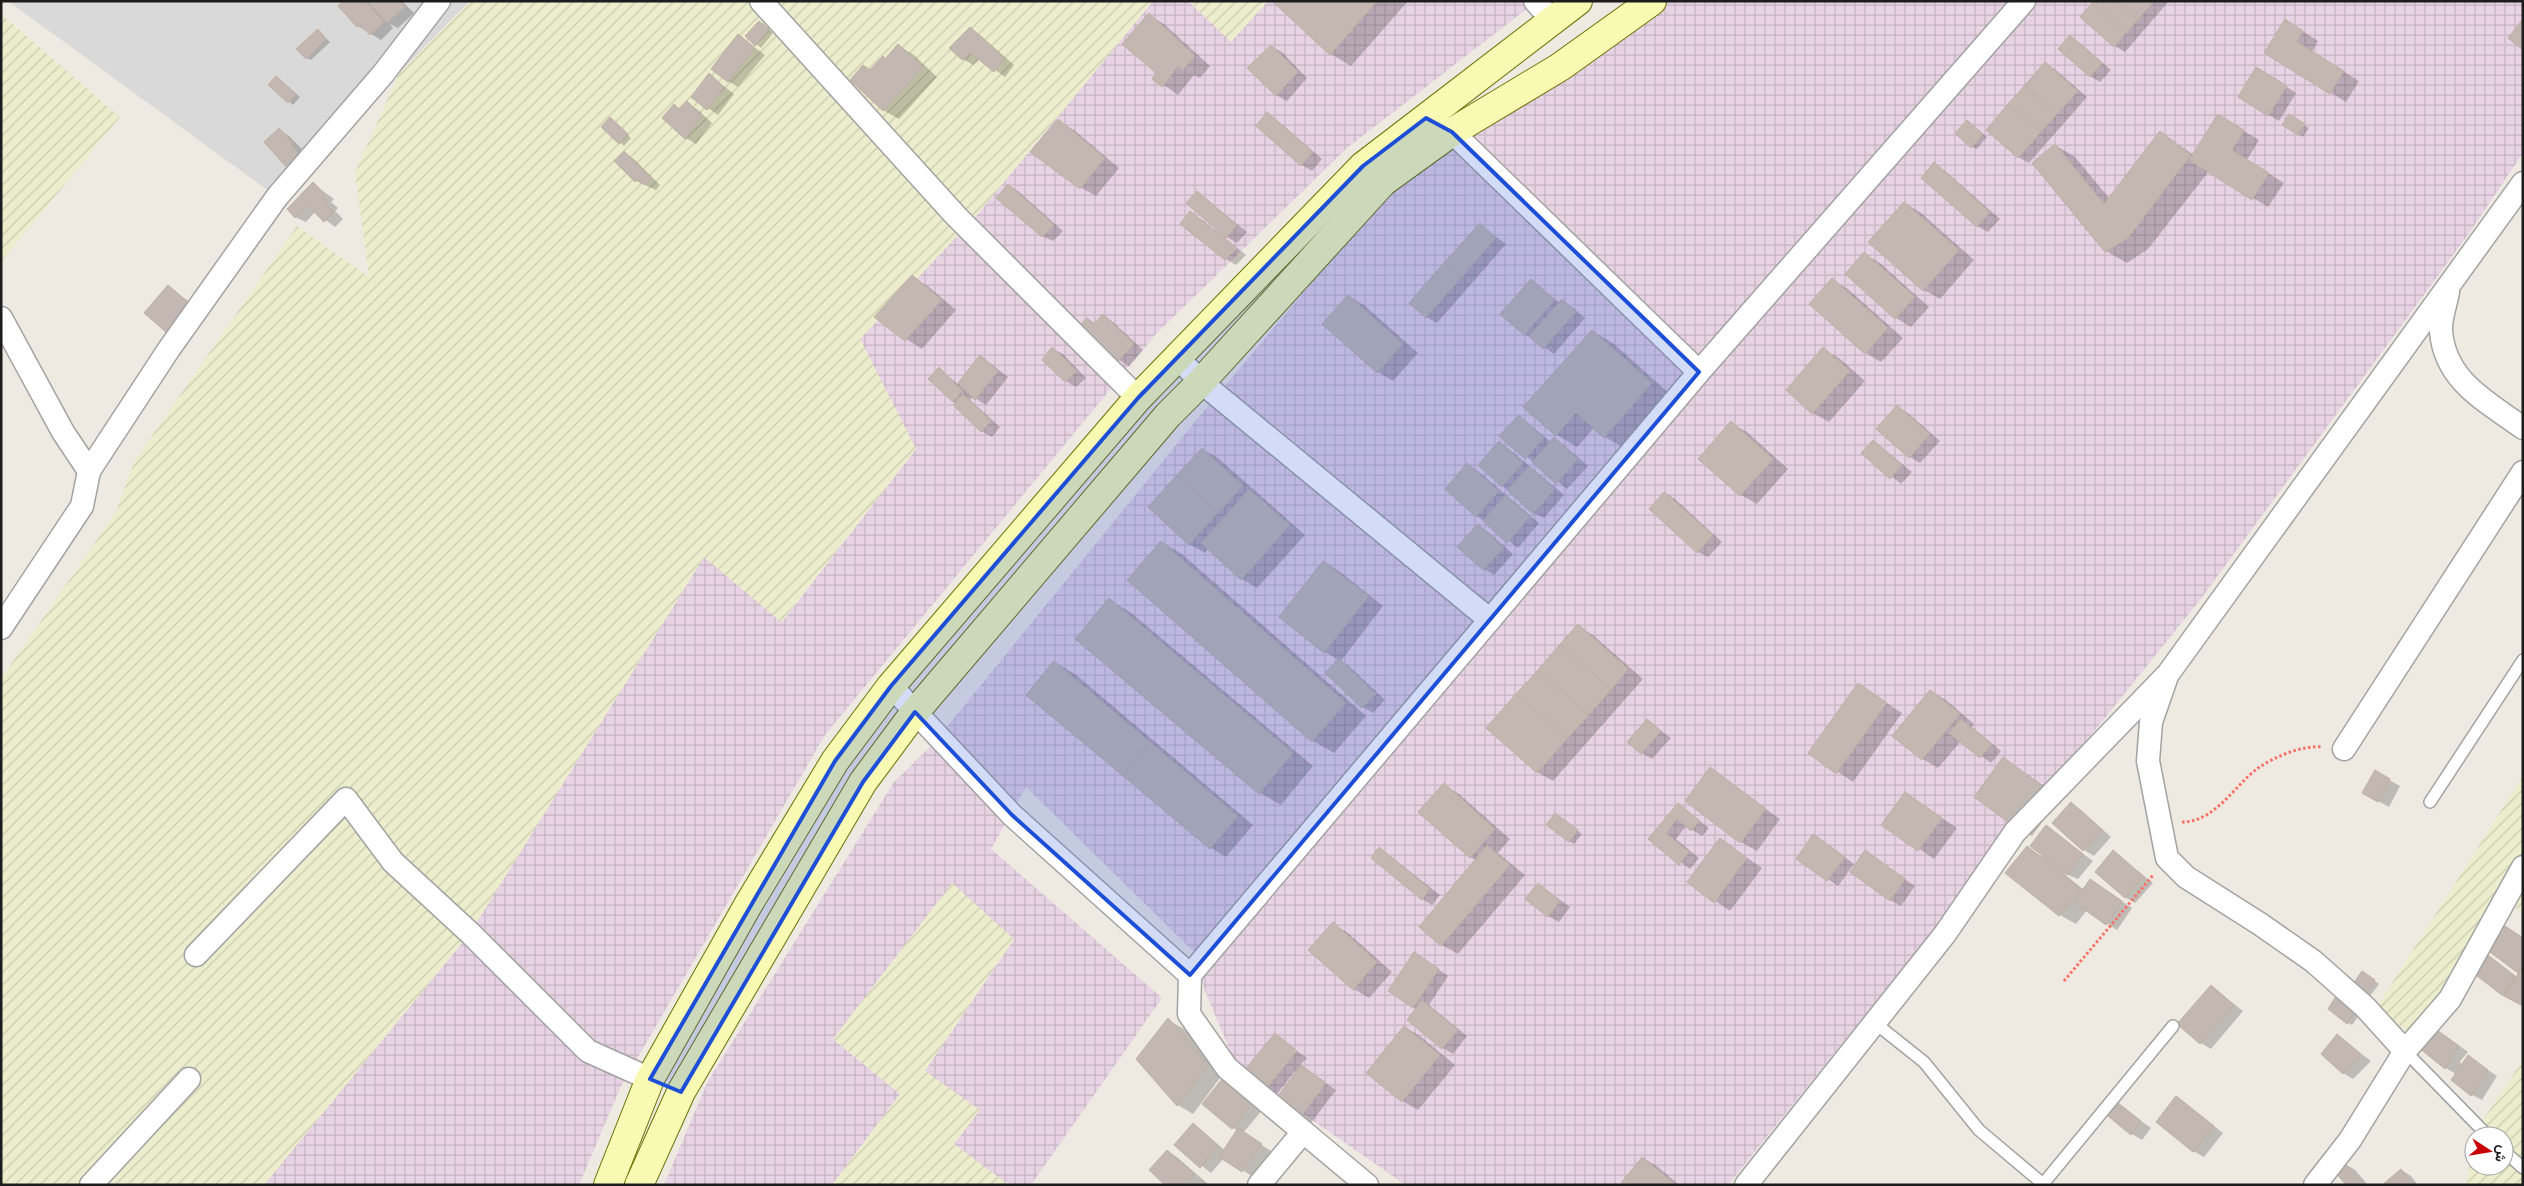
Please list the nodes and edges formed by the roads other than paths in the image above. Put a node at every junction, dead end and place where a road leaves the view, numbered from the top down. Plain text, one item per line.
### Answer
1 (439, 1) edge
2 (761, 1) edge
3 (1578, 1) edge
4 (1652, 1) edge
5 (2024, 1) edge
6 (1543, 11) edge
7 (1426, 118) junction
8 (1452, 132) junction
9 (2523, 183) edge
10 (2449, 286) junction
11 (1, 318) edge
12 (1178, 358) junction
13 (1699, 372) junction
14 (1201, 382) junction
15 (1138, 398) junction
16 (2523, 428) edge
17 (89, 471) junction
18 (2523, 472) edge
19 (1490, 620) junction
20 (1, 628) edge
21 (2523, 660) edge
22 (2168, 674) junction
23 (892, 686) junction
24 (915, 712) junction
25 (2344, 749) road end
26 (835, 761) junction
27 (863, 782) junction
28 (2430, 802) dead end
29 (2523, 867) edge
30 (196, 955) dead end
31 (1190, 975) junction
32 (1875, 1023) junction
33 (2173, 1026) dead end
34 (2405, 1051) junction
35 (189, 1079) dead end
36 (650, 1079) junction
37 (681, 1092) junction
38 (2478, 1126) edge
39 (1303, 1132) junction
40 (91, 1185) edge
41 (608, 1185) edge
42 (639, 1185) edge
43 (1259, 1185) edge
44 (1367, 1185) edge
45 (1746, 1185) edge
46 (2315, 1185) edge

1 - 17 street
2 - 15 street
3 - 6 main road
4 - 8 main road
5 - 13 street
6 - 7 main road
7 - 8 street
7 - 12 main road
8 - 13 street
8 - 14 main road
9 - 10 street
10 - 16 street
10 - 22 street
11 - 17 street
12 - 14 street
12 - 15 main road
13 - 19 street
14 - 19 street
14 - 24 main road
15 - 23 main road
17 - 20 street
18 - 25 street
19 - 31 street
21 - 28 lane
22 - 32 street
22 - 34 street
23 - 24 street
23 - 26 main road
24 - 27 main road
24 - 31 street
26 - 27 main road
26 - 36 main road
27 - 37 main road
29 - 34 street
30 - 36 street
31 - 39 street
32 - 33 lane
32 - 45 street
34 - 38 lane
34 - 46 street
35 - 40 street
36 - 37 main road
36 - 41 main road
37 - 42 main road
39 - 43 street
39 - 44 street

